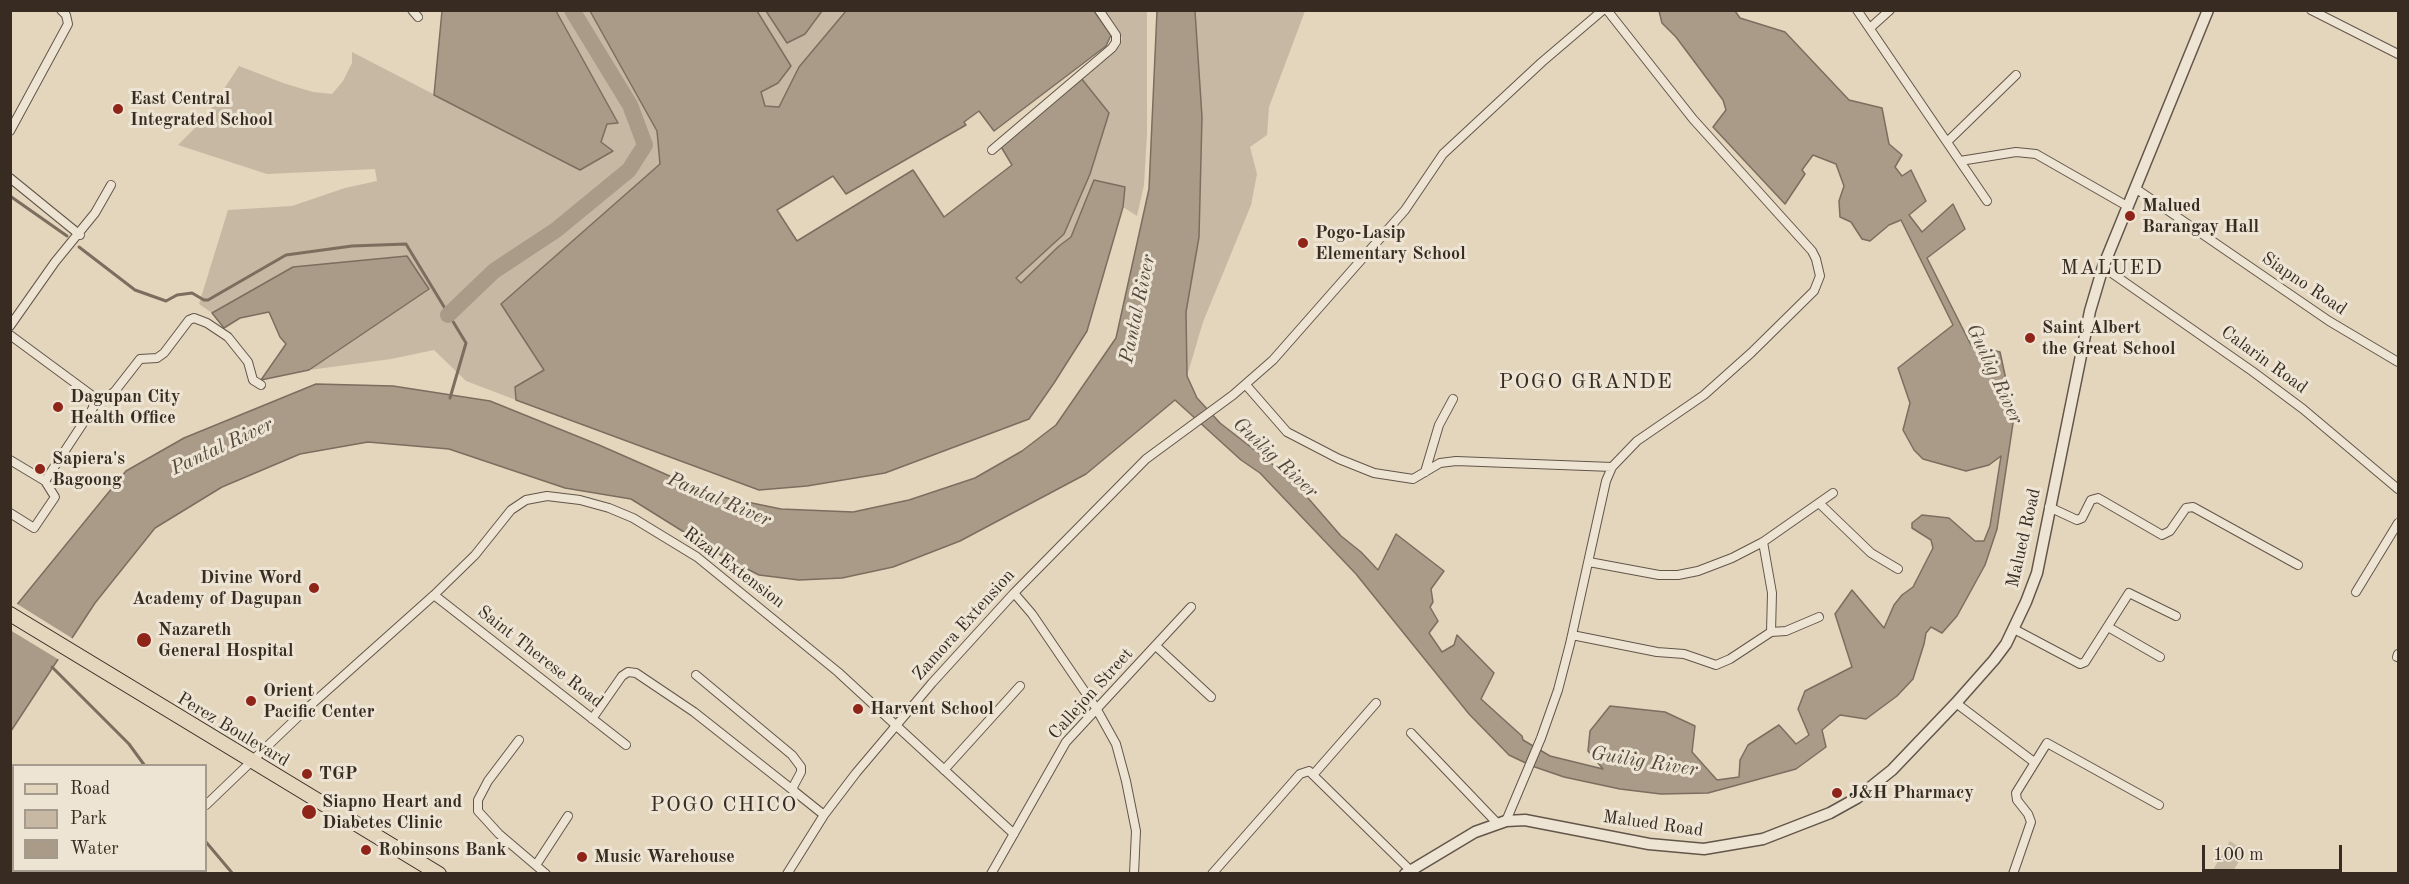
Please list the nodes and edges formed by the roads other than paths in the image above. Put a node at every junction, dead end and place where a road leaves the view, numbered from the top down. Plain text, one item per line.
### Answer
1 (61, 10) edge
2 (1099, 10) edge
3 (1605, 10) edge
4 (1857, 10) edge
5 (1890, 10) edge
6 (2208, 10) edge
7 (2311, 10) edge
8 (1870, 28) junction
9 (2398, 54) edge
10 (2016, 75) dead end
11 (10, 130) edge
12 (1947, 142) junction
13 (992, 150) dead end
14 (1960, 161) junction
15 (10, 178) edge
16 (111, 185) dead end
17 (2135, 188) junction
18 (1987, 201) dead end
19 (2127, 206) junction
20 (80, 235) junction
21 (2103, 267) junction
22 (10, 326) edge
23 (10, 335) edge
24 (2398, 362) edge
25 (261, 385) dead end
26 (1246, 385) junction
27 (1453, 399) dead end
28 (95, 401) junction
29 (10, 460) edge
30 (1612, 467) junction
31 (1425, 472) junction
32 (45, 481) junction
33 (2398, 489) edge
34 (1833, 493) dead end
35 (1819, 503) junction
36 (2049, 507) junction
37 (10, 513) edge
38 (2398, 523) edge
39 (1762, 542) junction
40 (1589, 562) junction
41 (2298, 565) dead end
42 (1898, 569) dead end
43 (2356, 592) dead end
44 (1014, 593) junction
45 (434, 595) junction
46 (1191, 607) dead end
47 (10, 615) edge
48 (2176, 616) dead end
49 (1819, 618) dead end
50 (2108, 627) junction
51 (2014, 629) junction
52 (1771, 632) junction
53 (1572, 635) junction
54 (1156, 646) junction
55 (2160, 657) dead end
56 (696, 675) dead end
57 (1020, 686) dead end
58 (1211, 697) dead end
59 (1376, 703) dead end
60 (1956, 703) junction
61 (1096, 708) junction
62 (592, 719) junction
63 (897, 726) junction
64 (1411, 733) dead end
65 (519, 740) dead end
66 (626, 745) dead end
67 (252, 762) junction
68 (2034, 762) junction
69 (944, 770) junction
70 (1314, 775) junction
71 (794, 791) junction
72 (207, 804) edge
73 (2159, 805) dead end
74 (824, 815) junction
75 (568, 816) dead end
76 (1502, 822) junction
77 (1014, 834) junction
78 (536, 865) junction
79 (1407, 872) edge
80 (439, 873) edge
81 (546, 873) edge
82 (787, 873) edge
83 (991, 873) edge
84 (1134, 873) edge
85 (1212, 873) edge
86 (2013, 873) edge

1 - 11 street
2 - 13 street
3 - 26 street, Zamora Extension
3 - 30 street
4 - 8 street
5 - 8 street
6 - 17 street, Malued Road
7 - 9 street
8 - 12 street
10 - 12 street
12 - 14 street
14 - 18 street
14 - 19 street
15 - 20 street
16 - 20 street
17 - 19 street, Malued Road
17 - 24 street, Siapno Road
19 - 21 street, Malued Road
20 - 22 street
21 - 33 street, Calarin Road
21 - 36 street, Malued Road
23 - 28 street
25 - 28 street
26 - 31 street
26 - 44 street, Zamora Extension
27 - 31 street
28 - 32 street
29 - 32 street
30 - 31 street
30 - 40 street
32 - 37 street
34 - 35 street
35 - 39 street
35 - 42 street
36 - 41 street
36 - 51 street, Malued Road
38 - 43 street
39 - 40 street
39 - 52 street
40 - 53 street
44 - 61 street
44 - 63 street, Zamora Extension
45 - 62 street, Saint Therese Road
45 - 63 street, Rizal Extension
45 - 67 street, Rizal Extension
46 - 54 street, Callejon Street
47 - 67 main road, Perez Boulevard
48 - 50 street
49 - 52 street
50 - 51 street
50 - 55 street
51 - 60 street, Malued Road
52 - 53 street
53 - 76 street
54 - 58 street
54 - 61 street, Callejon Street
56 - 71 street
57 - 69 street
59 - 70 street
60 - 68 street
60 - 76 street, Malued Road
61 - 77 street, Callejon Street
61 - 84 street
62 - 66 street, Saint Therese Road
62 - 71 street
63 - 69 street, Rizal Extension
63 - 74 street, Zamora Extension
64 - 76 street
65 - 78 street
67 - 72 street, Rizal Extension
67 - 80 main road, Perez Boulevard
68 - 73 street
68 - 86 street
69 - 77 street, Rizal Extension
70 - 79 street
70 - 85 street
71 - 74 street
74 - 82 street, Zamora Extension
75 - 78 street
76 - 79 street
77 - 83 street, Callejon Street
78 - 81 street

